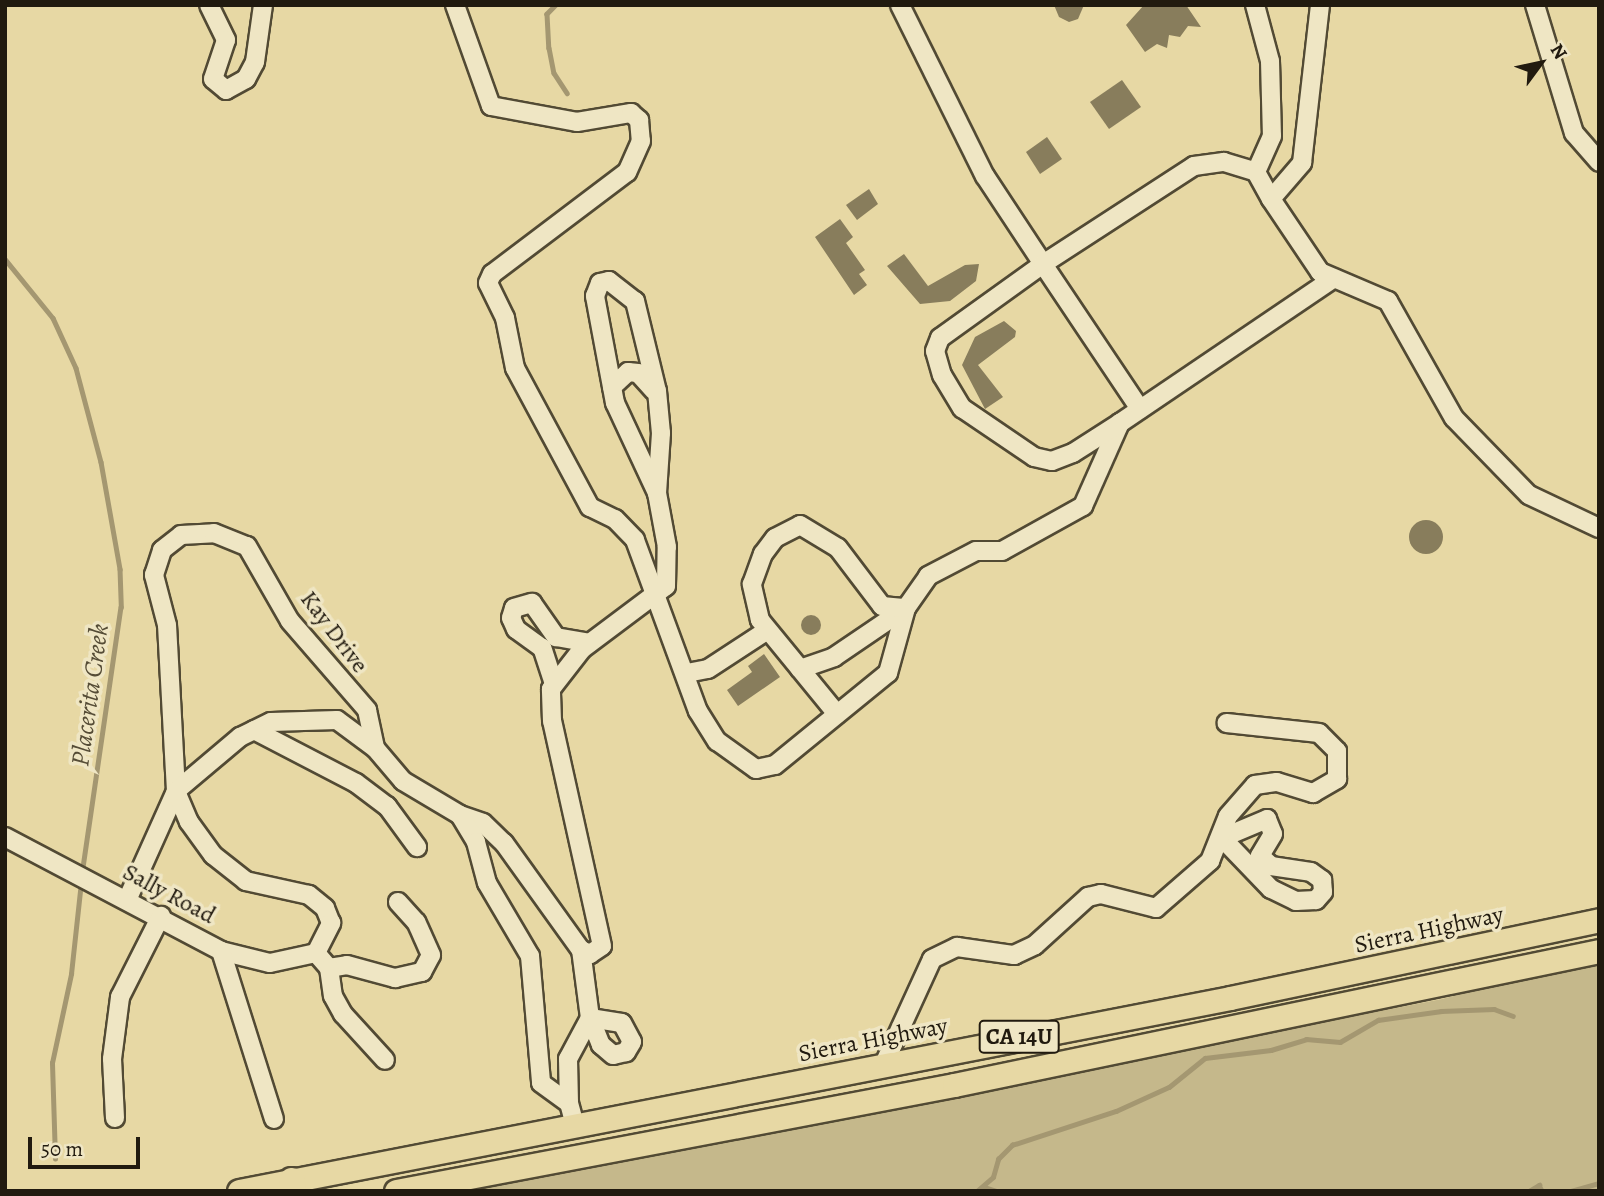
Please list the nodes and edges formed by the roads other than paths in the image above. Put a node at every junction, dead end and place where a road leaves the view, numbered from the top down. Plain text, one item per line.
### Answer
1 (209, 5) edge
2 (263, 5) edge
3 (455, 5) edge
4 (900, 5) edge
5 (1255, 5) edge
6 (1320, 5) edge
7 (1535, 5) edge
8 (1599, 162) edge
9 (1256, 172) junction
10 (1271, 199) junction
11 (1043, 264) junction
12 (1334, 278) junction
13 (612, 387) junction
14 (658, 397) junction
15 (1140, 409) junction
16 (1120, 423) junction
17 (657, 493) junction
18 (1599, 528) edge
19 (655, 598) junction
20 (906, 608) junction
21 (766, 631) junction
22 (589, 643) junction
23 (800, 669) junction
24 (687, 673) junction
25 (554, 684) junction
26 (837, 714) junction
27 (1227, 723) dead end
28 (254, 730) junction
29 (375, 748) junction
30 (176, 791) junction
31 (460, 815) junction
32 (5, 837) edge
33 (1222, 838) junction
34 (417, 847) dead end
35 (128, 898) junction
36 (398, 902) dead end
37 (162, 916) junction
38 (1599, 920) edge
39 (581, 950) junction
40 (222, 951) junction
41 (1599, 951) edge
42 (316, 954) junction
43 (329, 968) junction
44 (385, 1060) dead end
45 (884, 1063) junction
46 (889, 1097) junction
47 (569, 1103) junction
48 (115, 1118) dead end
49 (274, 1119) dead end
50 (575, 1126) junction
51 (292, 1186) edge
52 (239, 1191) edge
53 (396, 1191) edge

1 - 2 street
3 - 19 street
4 - 11 street
5 - 9 street
6 - 10 street
7 - 8 street
9 - 10 street
9 - 11 street
10 - 12 street
11 - 15 street
11 - 16 street
12 - 15 street
12 - 18 street
13 - 14 street
13 - 14 street
13 - 17 street
14 - 17 street
15 - 16 street
16 - 20 street
17 - 19 street
19 - 22 street
19 - 24 street
20 - 21 street
20 - 23 street
20 - 26 street
21 - 23 street
21 - 24 street
22 - 25 street
22 - 25 street
23 - 26 street
24 - 26 street
25 - 39 street
27 - 33 street
28 - 29 street
28 - 30 street
28 - 34 street
29 - 30 street, Kay Drive
29 - 31 street, Kay Drive
30 - 35 street, Kay Drive
30 - 42 street
31 - 39 street, Kay Drive
31 - 47 street
32 - 35 street, Sally Road
33 - 33 street
33 - 45 street
35 - 37 street, Sally Road
36 - 43 street
37 - 40 street, Sally Road
37 - 48 street
38 - 45 main road, Sierra Highway / CA 14U
39 - 47 street
40 - 42 street, Sally Road
40 - 49 street
41 - 46 main road, CA 14U
42 - 43 street
43 - 44 street
45 - 46 main road
45 - 50 main road, Sierra Highway / CA 14U
46 - 53 main road, CA 14U
47 - 50 street
50 - 51 main road, Sierra Highway / CA 14U
51 - 52 main road, Sierra Highway / CA 14U

